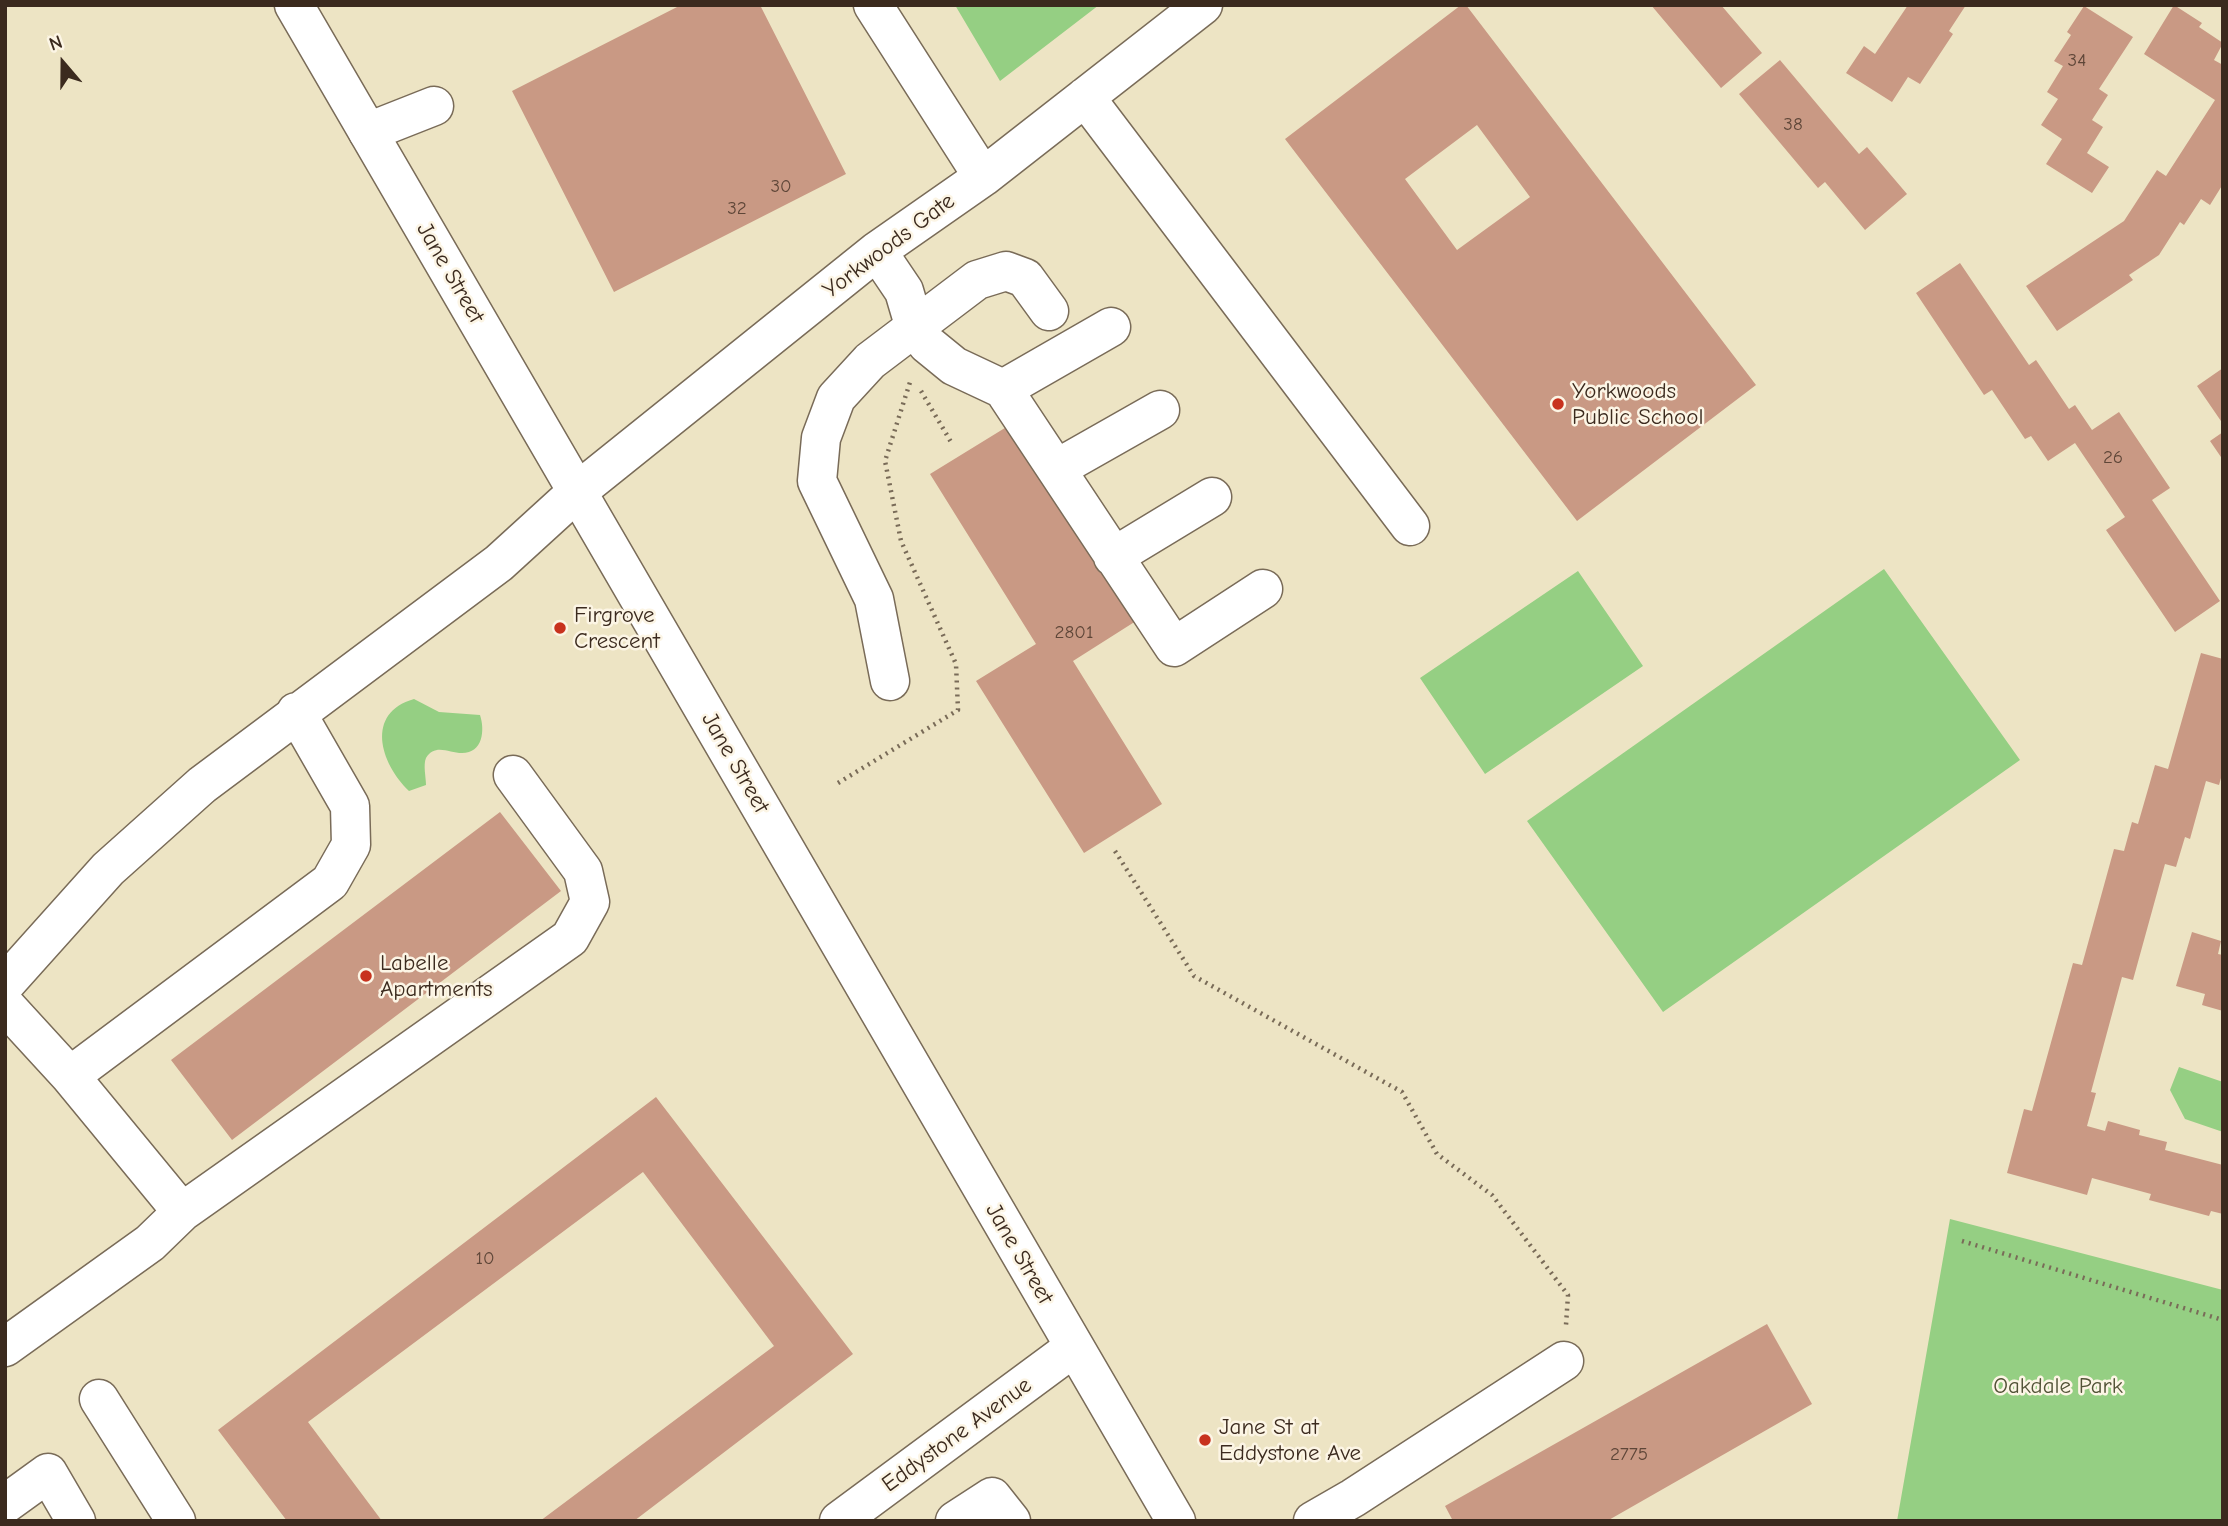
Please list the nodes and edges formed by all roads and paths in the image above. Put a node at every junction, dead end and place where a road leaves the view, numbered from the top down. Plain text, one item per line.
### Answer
1 (294, 5) edge
2 (873, 5) edge
3 (1203, 5) edge
4 (1085, 97) junction
5 (434, 106) dead end
6 (368, 132) junction
7 (983, 177) junction
8 (877, 251) junction
9 (1049, 311) dead end
10 (914, 326) junction
11 (1111, 327) dead end
12 (1003, 389) junction
13 (1160, 410) dead end
14 (951, 442) dead end
15 (1056, 469) junction
16 (578, 491) junction
17 (1212, 497) dead end
18 (1410, 526) dead end
19 (1113, 557) junction
20 (1263, 589) dead end
21 (890, 681) dead end
22 (296, 712) junction
23 (513, 775) dead end
24 (838, 783) dead end
25 (1115, 851) dead end
26 (5, 984) edge
27 (5, 1005) edge
28 (71, 1076) junction
29 (183, 1212) junction
30 (1962, 1241) dead end
31 (2223, 1320) edge
32 (5, 1347) edge
33 (1073, 1348) junction
34 (1564, 1361) joint
35 (99, 1399) dead end
36 (5, 1504) edge
37 (1360, 1509) edge
38 (76, 1521) edge
39 (176, 1521) edge
40 (839, 1521) edge
41 (955, 1521) edge
42 (1011, 1521) edge
43 (1176, 1521) edge
44 (1313, 1521) edge

1 - 6 street, Jane Street
2 - 7 street
3 - 4 street, Yorkwoods Gate
4 - 7 street, Yorkwoods Gate
4 - 18 street
5 - 6 street
6 - 16 street, Jane Street
7 - 8 street, Yorkwoods Gate
8 - 10 street
8 - 16 street, Yorkwoods Gate
9 - 10 street
10 - 12 street
10 - 21 street
11 - 12 street
12 - 15 street
13 - 15 street
14 - 24 path
15 - 19 street
16 - 22 street
16 - 33 street, Jane Street
17 - 19 street
19 - 20 street
22 - 26 street
22 - 28 street
23 - 29 street
25 - 34 path
27 - 28 street
28 - 29 street
29 - 32 street
30 - 31 path
33 - 40 street, Eddystone Avenue
33 - 43 street, Jane Street
34 - 37 street
35 - 39 street
36 - 38 street
37 - 44 street
41 - 42 street

